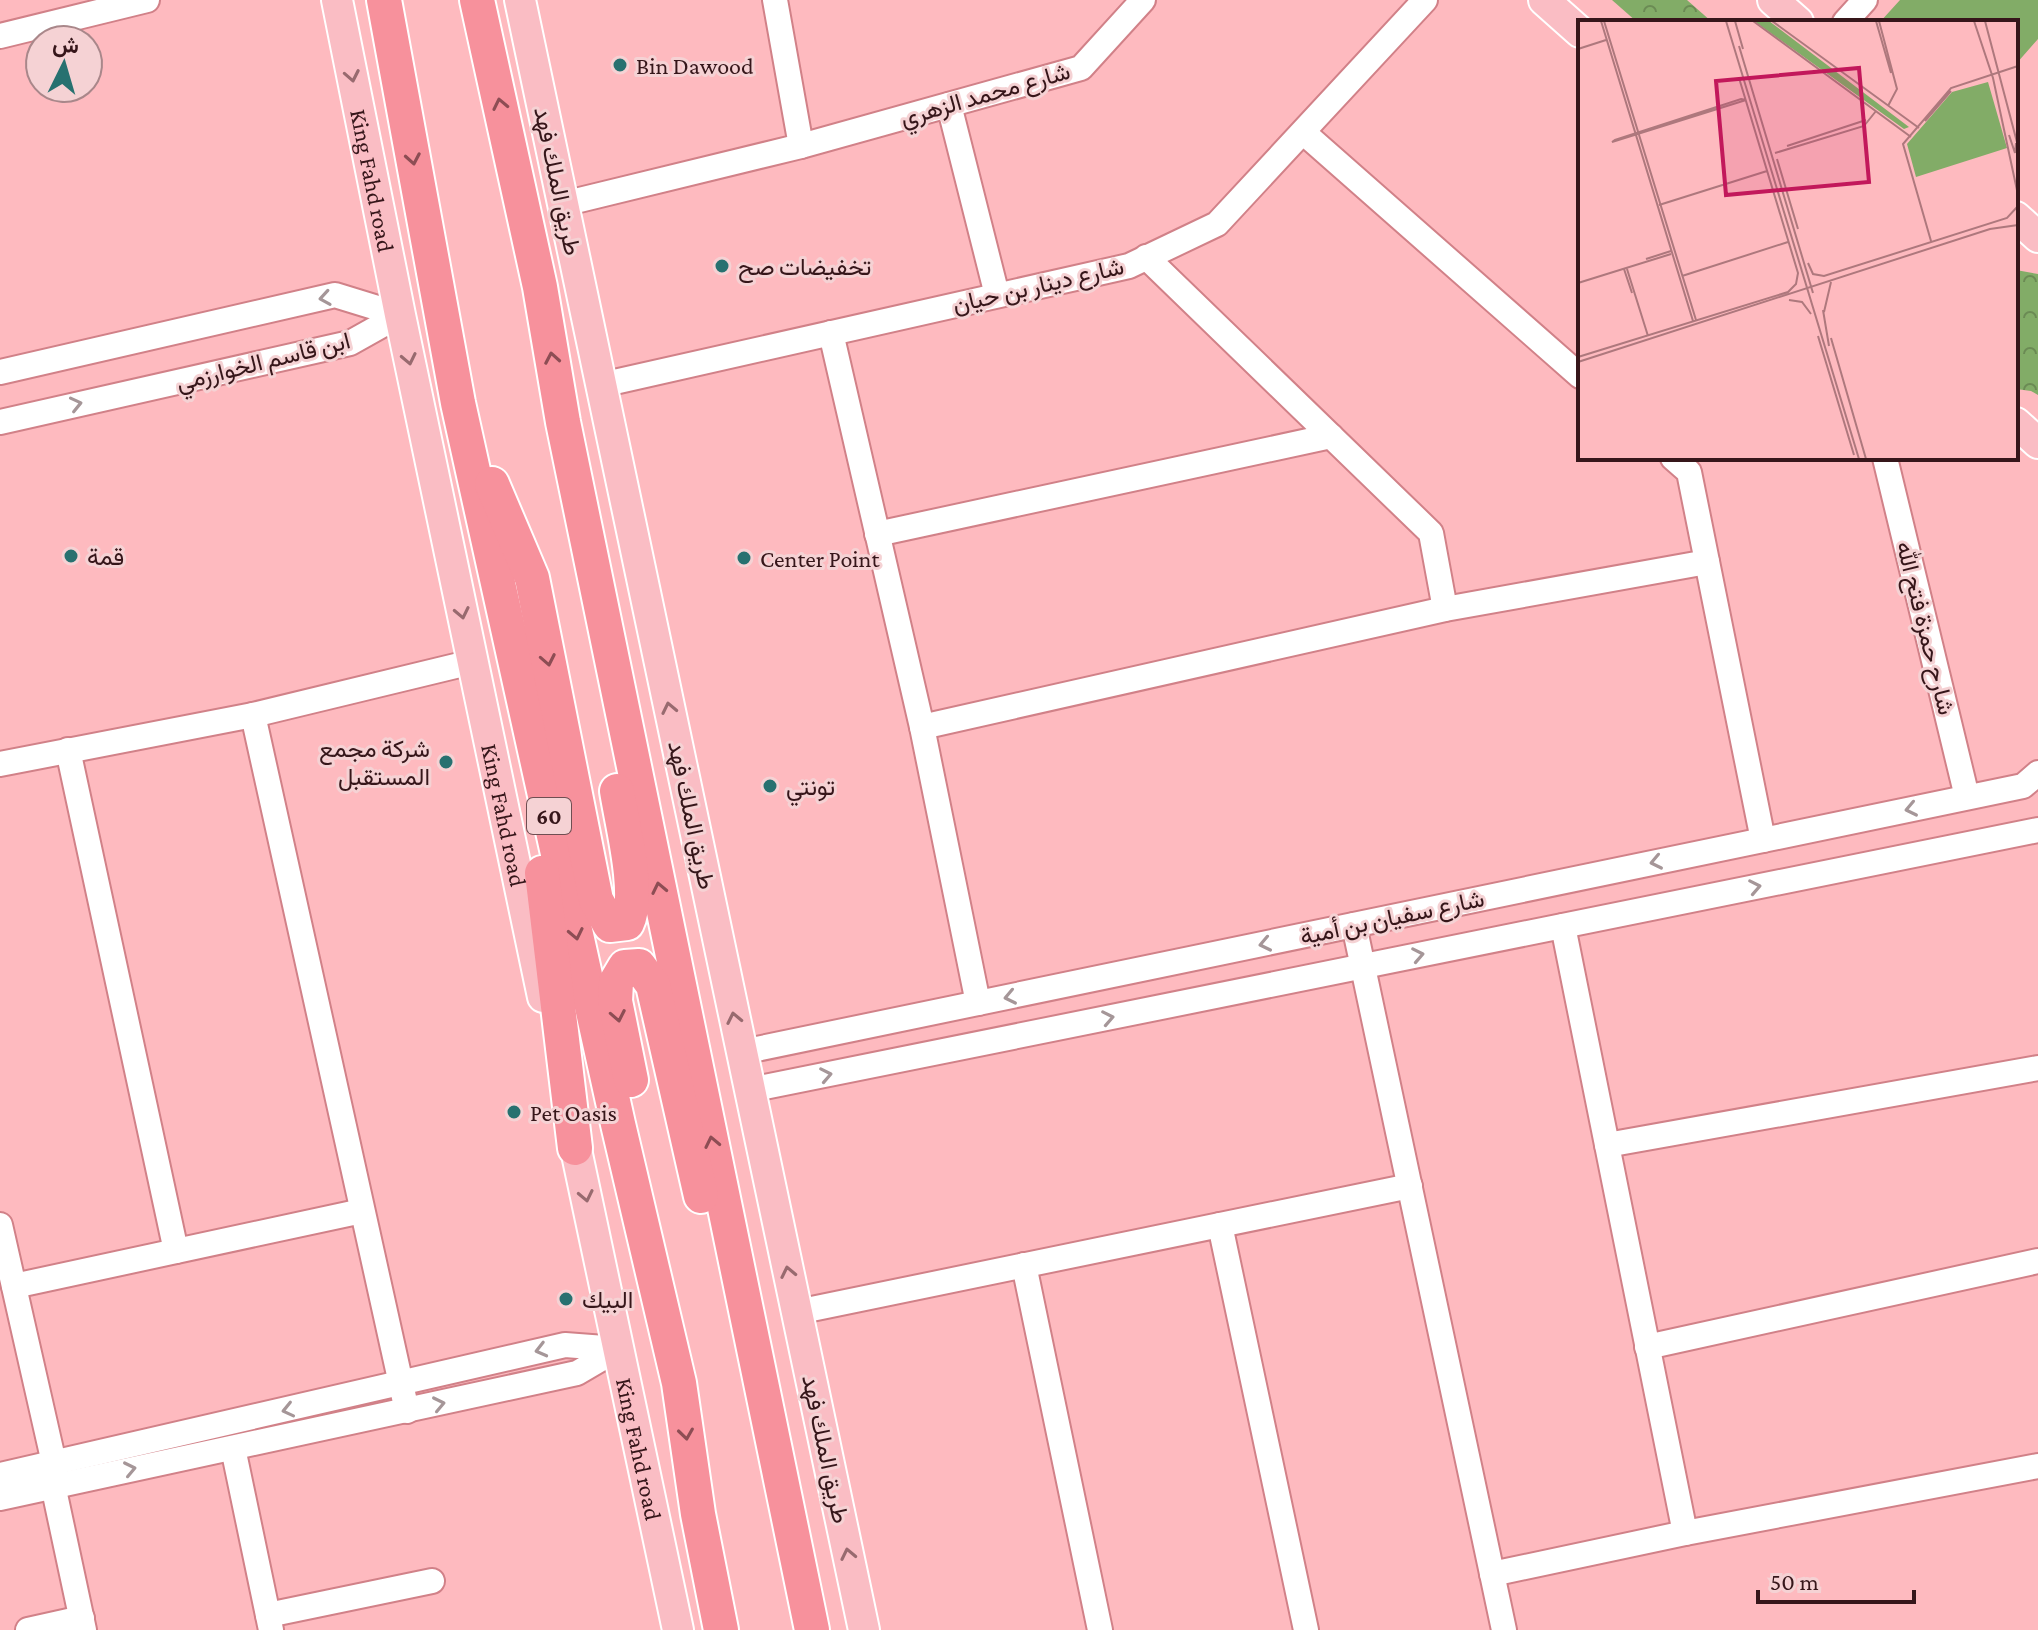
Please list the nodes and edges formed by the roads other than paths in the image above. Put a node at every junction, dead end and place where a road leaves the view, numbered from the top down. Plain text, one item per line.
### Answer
1 (147, 0) edge
2 (337, 0) edge
3 (382, 0) edge
4 (477, 0) edge
5 (520, 0) edge
6 (775, 0) edge
7 (1425, 0) edge
8 (1544, 0) edge
9 (1773, 0) edge
10 (1865, 0) edge
11 (1137, 2) edge
12 (98, 5) edge
13 (1796, 20) edge
14 (1847, 20) edge
15 (1578, 30) edge
16 (0, 36) edge
17 (949, 105) junction
18 (1304, 133) junction
19 (801, 146) junction
20 (563, 204) junction
21 (2018, 219) edge
22 (2038, 237) edge
23 (1146, 257) junction
24 (997, 295) junction
25 (400, 315) junction
26 (831, 333) junction
27 (0, 372) edge
28 (1578, 374) edge
29 (601, 385) junction
30 (458, 403) junction
31 (0, 422) edge
32 (563, 422) junction
33 (2018, 425) edge
34 (1331, 436) junction
35 (2038, 443) edge
36 (1675, 460) edge
37 (1885, 460) edge
38 (877, 534) junction
39 (1707, 562) junction
40 (1445, 609) junction
41 (472, 662) junction
42 (519, 678) junction
43 (253, 715) junction
44 (922, 727) junction
45 (68, 750) junction
46 (0, 764) edge
47 (2038, 773) edge
48 (1967, 797) junction
49 (2038, 830) edge
50 (1763, 840) junction
51 (1354, 925) junction
52 (1563, 926) junction
53 (1364, 966) junction
54 (978, 1003) junction
55 (742, 1052) junction
56 (2038, 1068) edge
57 (750, 1090) junction
58 (1607, 1145) junction
59 (575, 1148) junction
60 (1410, 1186) junction
61 (362, 1211) junction
62 (0, 1225) edge
63 (1220, 1225) junction
64 (176, 1251) junction
65 (2038, 1261) edge
66 (1024, 1265) junction
67 (14, 1286) junction
68 (797, 1312) junction
69 (1647, 1347) junction
70 (618, 1349) junction
71 (679, 1383) junction
72 (401, 1384) junction
73 (407, 1411) junction
74 (233, 1448) junction
75 (2038, 1466) edge
76 (54, 1474) junction
77 (0, 1475) edge
78 (0, 1498) edge
79 (789, 1516) junction
80 (656, 1529) junction
81 (1685, 1533) junction
82 (1492, 1574) junction
83 (432, 1581) dead end
84 (270, 1623) edge
85 (83, 1624) edge
86 (28, 1630) edge
87 (678, 1630) edge
88 (686, 1630) edge
89 (721, 1630) edge
90 (812, 1630) edge
91 (864, 1630) edge
92 (1100, 1630) edge
93 (1306, 1630) edge
94 (1504, 1630) edge

1 - 12 street
2 -> 25 main road, King Fahd road
3 -> 30 highway, 60
32 -> 4 highway, طريق الملك فهد
5 - 20 main road, طريق الملك فهد
6 - 19 street
7 - 18 street, شارع دينار بن حيان
8 - 15 main road
9 - 13 main road
10 - 14 street
11 - 17 street, شارع محمد الزهري
12 - 16 street
17 - 19 street, شارع محمد الزهري
17 - 24 street
18 - 23 street, شارع دينار بن حيان
18 - 28 street
19 - 20 street, شارع محمد الزهري
20 - 29 main road, طريق الملك فهد
21 - 22 main road
23 - 24 street, شارع دينار بن حيان
23 - 34 street
24 - 26 street, شارع دينار بن حيان
25 -> 27 street, ابن قاسم الخوارزمي
31 -> 25 street, ابن قاسم الخوارزمي
25 -> 41 main road, King Fahd road
26 - 29 street, شارع دينار بن حيان
26 - 38 street
55 -> 29 main road, طريق الملك فهد
30 -> 32 highway
30 - 42 highway, 60
79 -> 32 highway, طريق الملك فهد
33 - 35 main road
34 - 38 street
34 - 40 street
36 - 39 street
37 - 48 street, شارح حمزة فتح الله
38 - 44 street
39 - 40 street
39 - 50 street
40 - 44 street
41 - 43 street
41 - 59 main road, King Fahd road
42 - 59 highway
42 -> 71 highway, 60
43 - 45 street
43 - 61 street
44 - 54 street
45 - 46 street
45 - 64 street
47 - 48 street, شارع سفيان بن أمية
48 -> 50 street, شارع سفيان بن أمية
52 -> 49 street, شارع سفيان بن أمية
50 -> 51 street, شارع سفيان بن أمية
51 - 53 street
51 -> 54 street, شارع سفيان بن أمية
53 -> 52 street, شارع سفيان بن أمية
52 - 58 street
57 -> 53 street, شارع سفيان بن أمية
53 - 60 street
54 - 55 street, شارع سفيان بن أمية
55 - 57 main road, طريق الملك فهد
56 - 58 street
68 -> 57 main road, طريق الملك فهد
58 - 69 street
59 -> 70 main road, King Fahd road
60 - 63 street
60 - 82 street
61 - 64 street
61 - 72 street
62 - 67 street
63 - 66 street
63 - 93 street
64 - 67 street
65 - 69 street
66 - 68 street
66 - 92 street
67 - 76 street
91 -> 68 main road, طريق الملك فهد
69 - 81 street
70 -> 72 street
73 -> 70 street
70 - 80 main road, King Fahd road
79 -> 71 highway
71 -> 89 highway, 60
72 - 73 street
72 -> 76 street
73 - 74 street
76 -> 74 street
74 - 84 street
75 - 81 street
76 - 77 street
76 - 78 street
76 - 85 street
79 - 90 highway, طريق الملك فهد
80 - 87 main road, King Fahd road
80 - 88 main road
81 - 82 street
82 - 94 street
83 - 84 street
85 - 86 street

